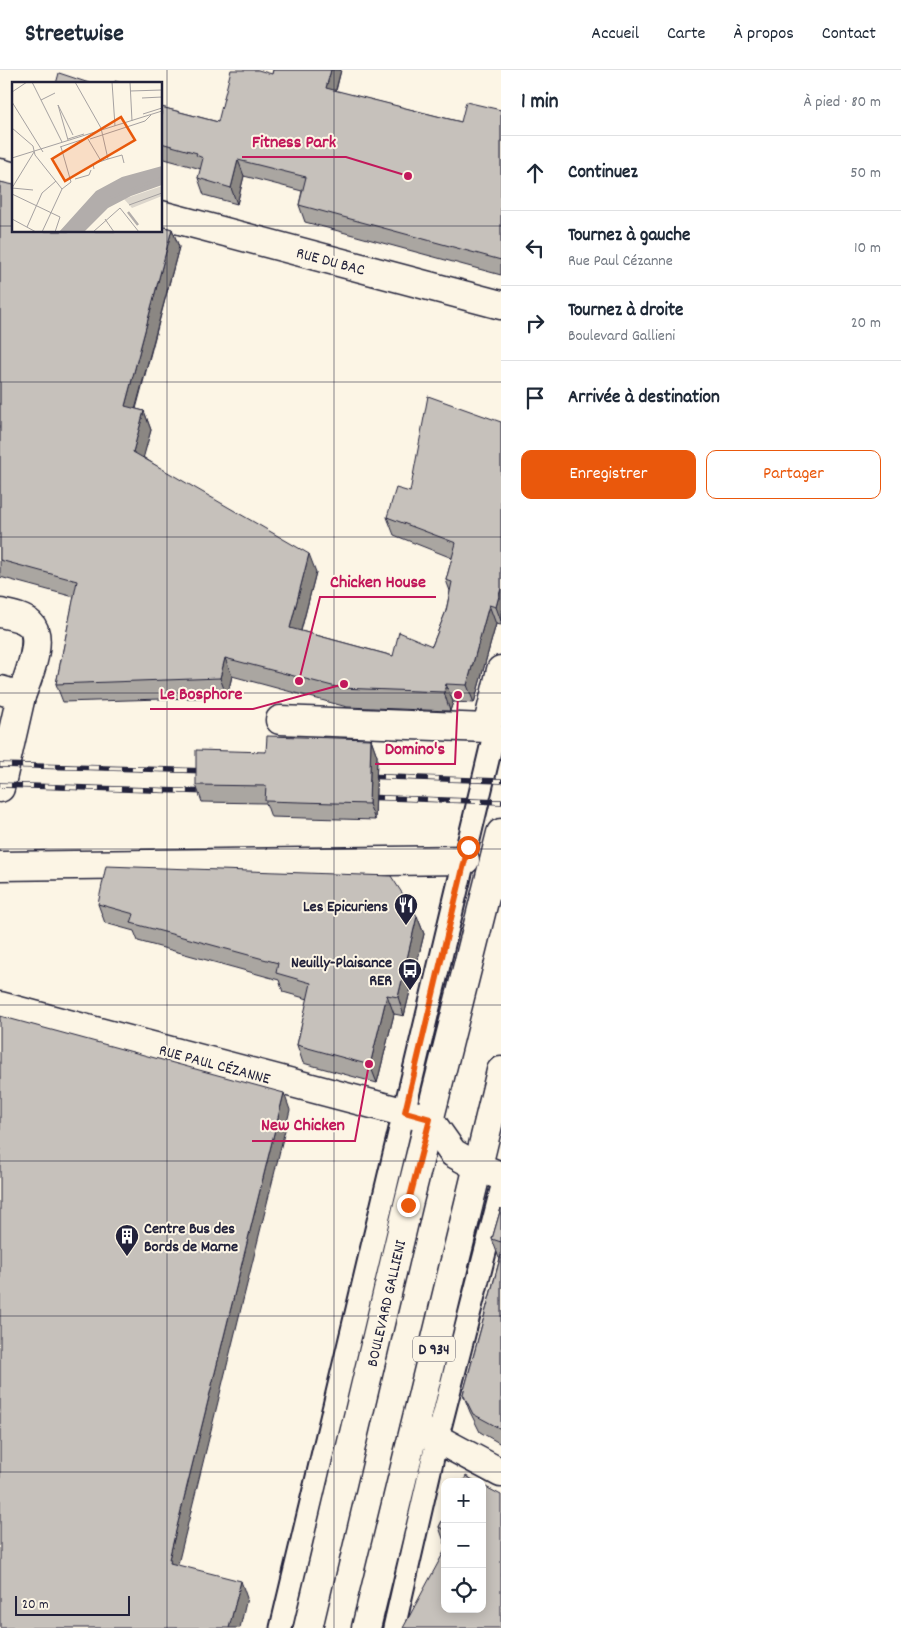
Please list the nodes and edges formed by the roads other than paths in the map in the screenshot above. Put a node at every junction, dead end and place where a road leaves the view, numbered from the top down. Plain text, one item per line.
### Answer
1 (162, 215) edge
2 (501, 305) edge
3 (0, 613) edge
4 (501, 670) edge
5 (11, 693) edge
6 (280, 720) dead end
7 (501, 737) edge
8 (0, 788) edge
9 (501, 833) edge
10 (465, 860) junction
11 (0, 866) edge
12 (0, 1006) edge
13 (501, 1071) edge
14 (417, 1116) junction
15 (489, 1172) edge
16 (501, 1190) edge
17 (426, 1434) junction
18 (501, 1473) edge
19 (281, 1628) edge
20 (308, 1628) edge
21 (366, 1628) edge
22 (394, 1628) edge

1 - 2 street, RUE DU BAC
3 - 5 street
4 - 6 street
5 - 8 street
7 - 10 lane
9 - 14 street, BOULEVARD GALLIENI
10 - 11 street
10 - 14 lane
12 - 14 street, RUE PAUL CÉZANNE
13 - 15 street, D 934
14 - 15 street
14 - 19 lane
14 - 20 street, BOULEVARD GALLIENI
15 - 17 street, D 934
16 - 17 lane
17 - 18 street
17 - 21 street, D 934
17 - 22 lane

